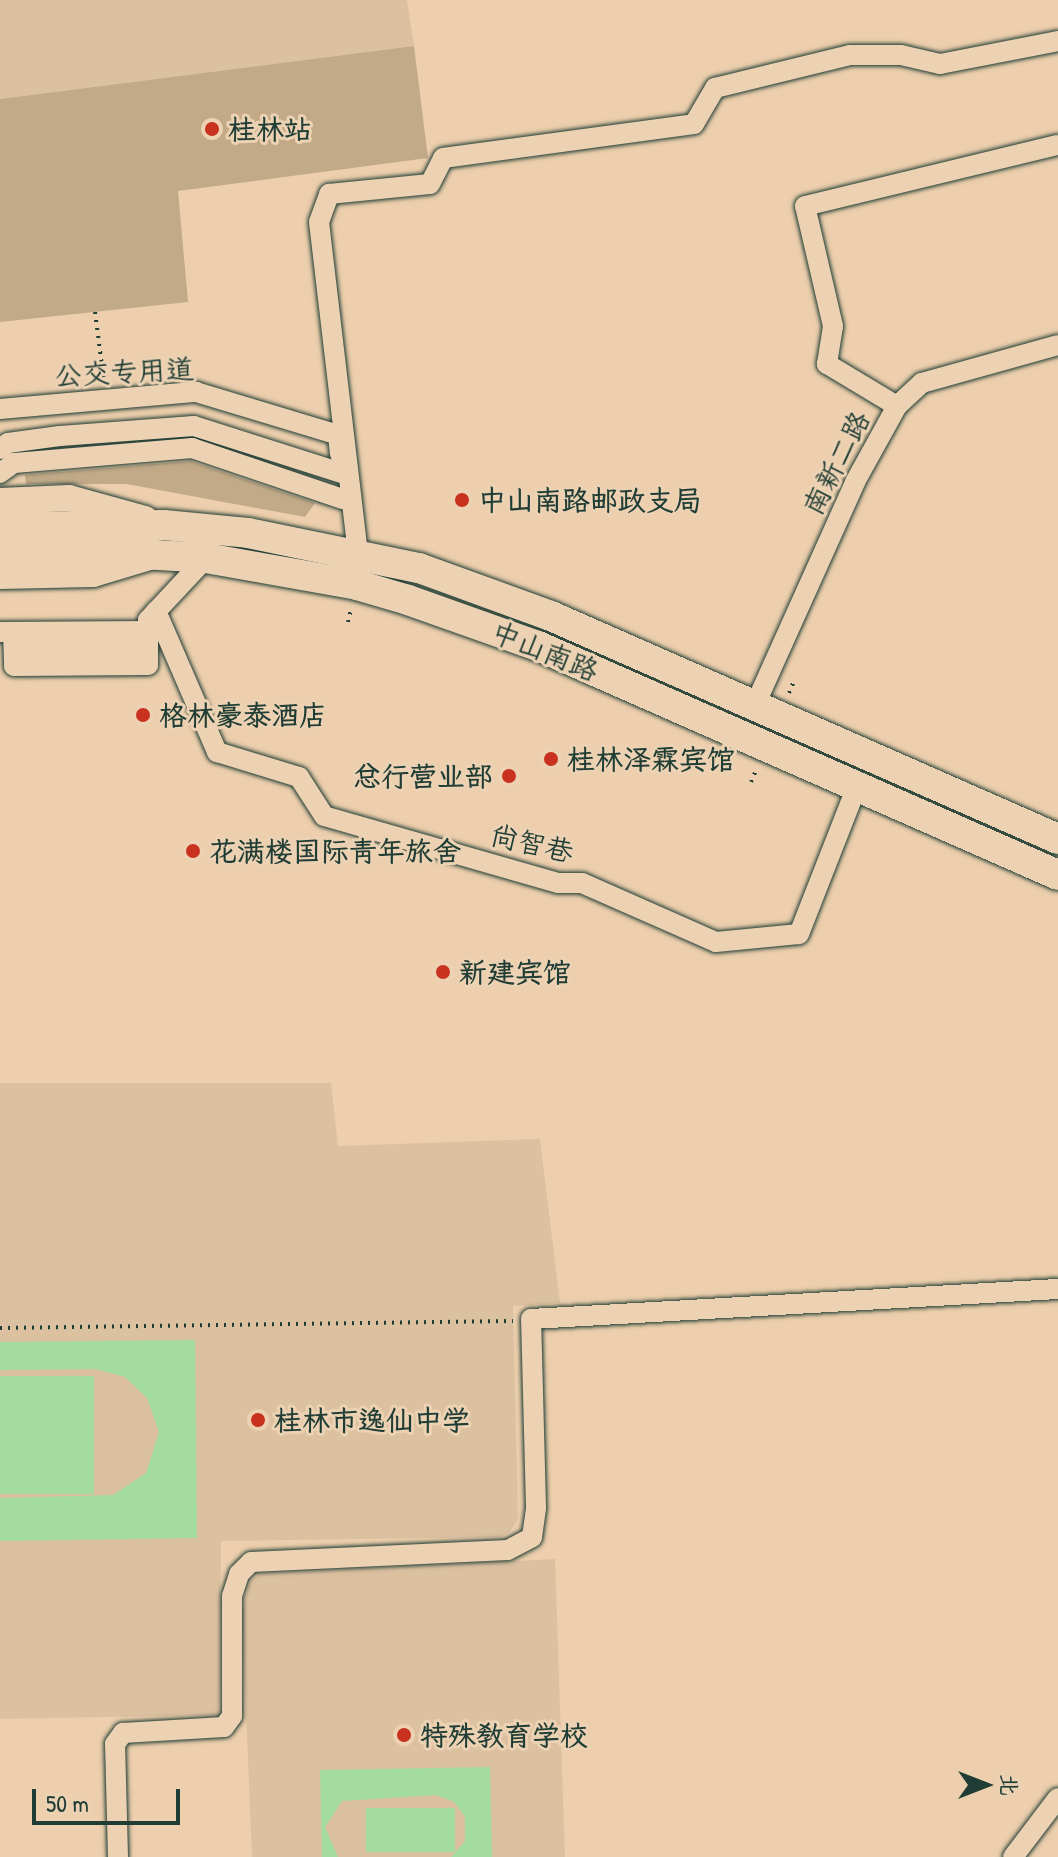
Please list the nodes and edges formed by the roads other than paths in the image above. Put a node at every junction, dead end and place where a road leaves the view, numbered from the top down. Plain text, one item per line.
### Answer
1 (1058, 41) edge
2 (1058, 145) edge
3 (1058, 345) edge
4 (897, 406) junction
5 (0, 409) edge
6 (0, 435) edge
7 (0, 449) edge
8 (0, 461) edge
9 (0, 473) edge
10 (342, 480) junction
11 (0, 501) edge
12 (0, 527) edge
13 (163, 539) junction
14 (0, 552) edge
15 (354, 553) junction
16 (206, 558) junction
17 (0, 576) edge
18 (156, 611) junction
19 (9, 638) edge
20 (755, 705) junction
21 (857, 786) junction
22 (1058, 839) edge
23 (1058, 875) edge
24 (1058, 1289) edge
25 (1058, 1798) edge
26 (118, 1857) edge
27 (1013, 1857) edge

1 - 15 street
2 - 4 street
3 - 4 street, 南新二路
4 - 20 street, 南新二路
5 - 10 street, 公交专用道
6 - 10 street
7 - 10 street
8 - 10 street
9 - 10 street
10 - 15 street
11 - 13 main road
12 - 13 highway, 中山南路
13 - 14 highway, 中山南路
13 - 15 highway, 中山南路
13 - 16 highway, 中山南路
13 - 17 main road
15 - 20 highway, 中山南路
16 - 18 street
16 - 21 highway, 中山南路
18 - 19 street
18 - 21 street, 尚智巷
20 - 22 highway, 中山南路
21 - 23 highway, 中山南路
24 - 26 street
25 - 27 street

